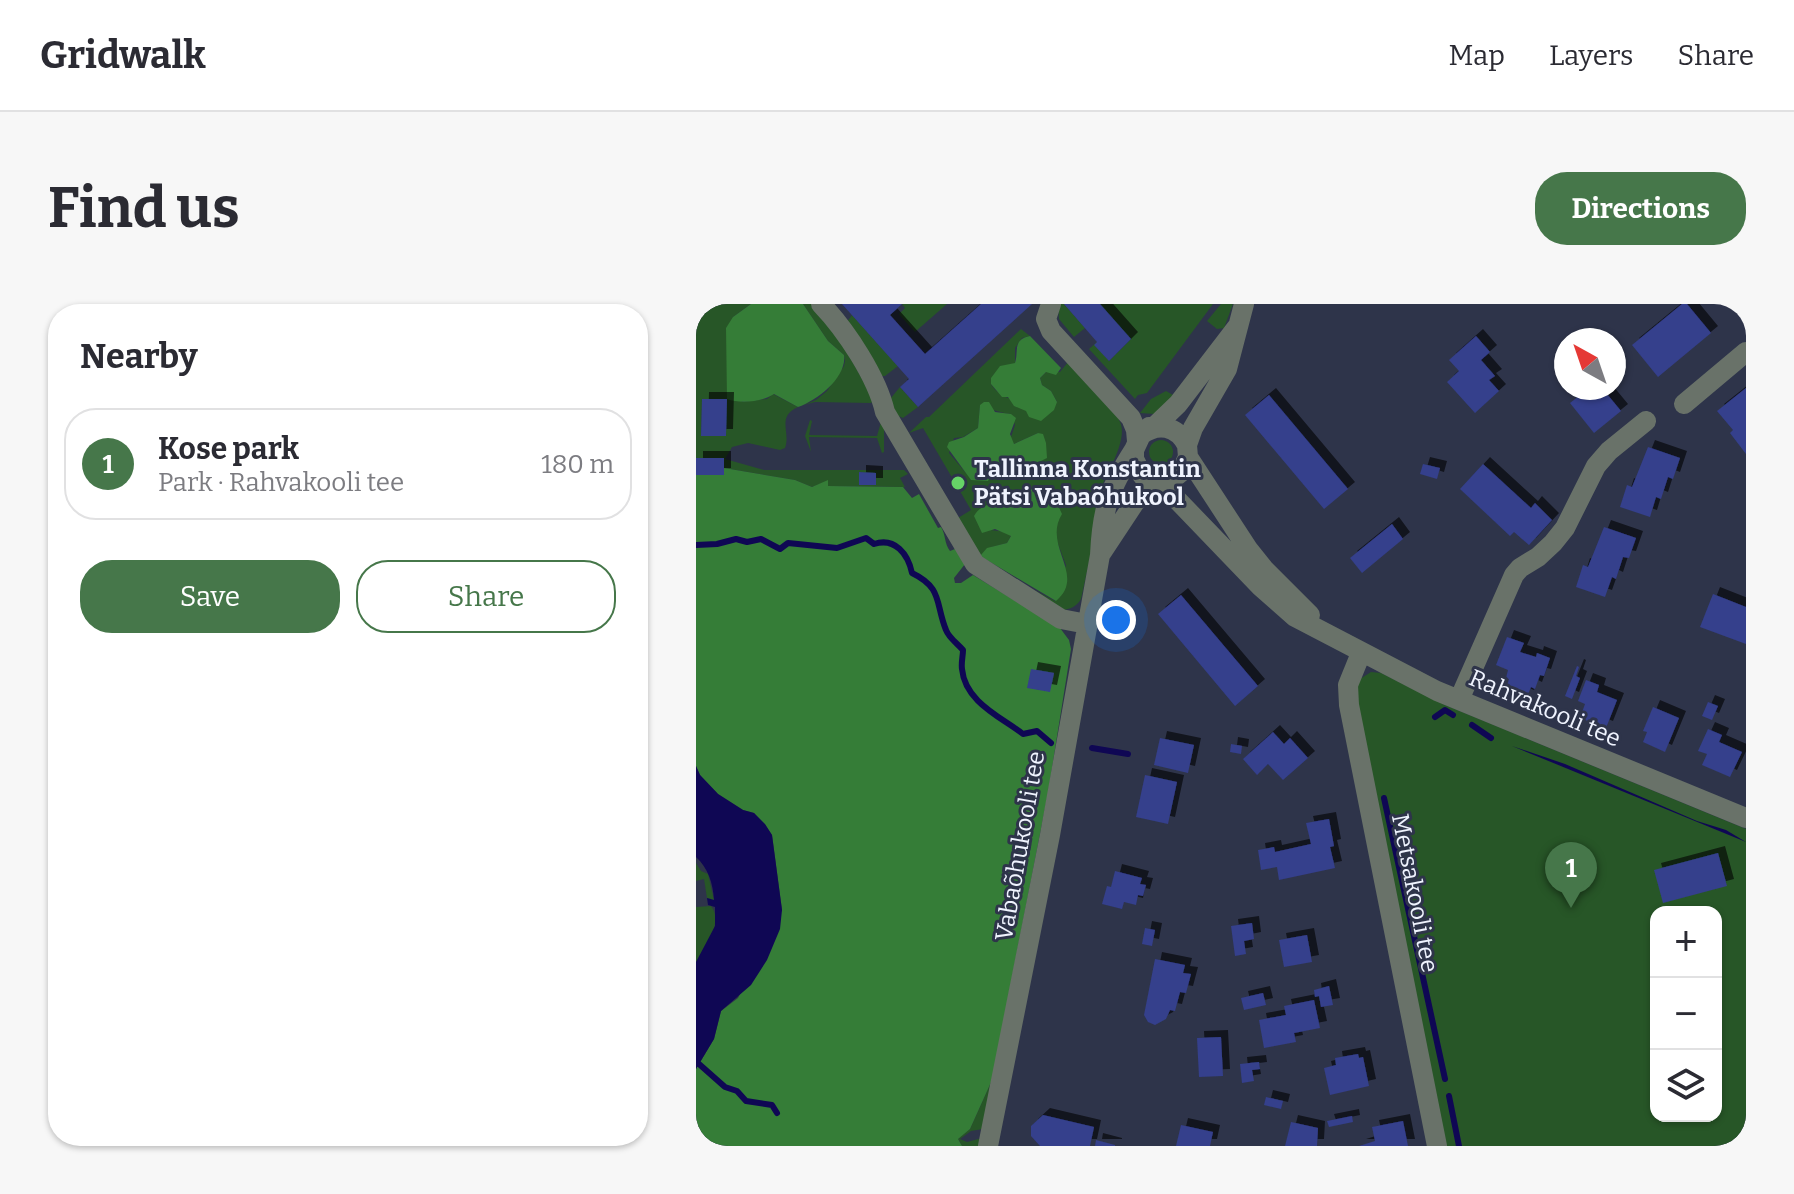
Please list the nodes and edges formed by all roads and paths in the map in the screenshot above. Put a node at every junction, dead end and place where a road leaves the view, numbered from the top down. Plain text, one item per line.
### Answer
1 (821, 304) edge
2 (1051, 304) edge
3 (1244, 304) edge
4 (1237, 327) junction
5 (1746, 352) edge
6 (1684, 404) dead end
7 (1646, 421) dead end
8 (1141, 440) junction
9 (1187, 451) junction
10 (1159, 481) junction
11 (1100, 555) junction
12 (1087, 624) junction
13 (1329, 636) junction
14 (1361, 653) junction
15 (1459, 700) junction
16 (1746, 818) edge
17 (988, 1146) edge
18 (1437, 1146) edge

1 - 12 street
2 - 8 street
3 - 4 street, Vabaõhukooli tee
4 - 8 street, Vabaõhukooli tee
4 - 9 street, Vabaõhukooli tee
5 - 6 street
7 - 15 street
8 - 9 street
8 - 10 street
8 - 11 street, Vabaõhukooli tee
9 - 10 street
9 - 13 street, Rahvakooli tee
10 - 11 street, Vabaõhukooli tee
10 - 13 street, Rahvakooli tee
11 - 12 street, Vabaõhukooli tee
12 - 17 street, Vabaõhukooli tee
13 - 14 street, Rahvakooli tee
14 - 15 street, Rahvakooli tee
14 - 18 street, Metsakooli tee
15 - 16 street, Rahvakooli tee

